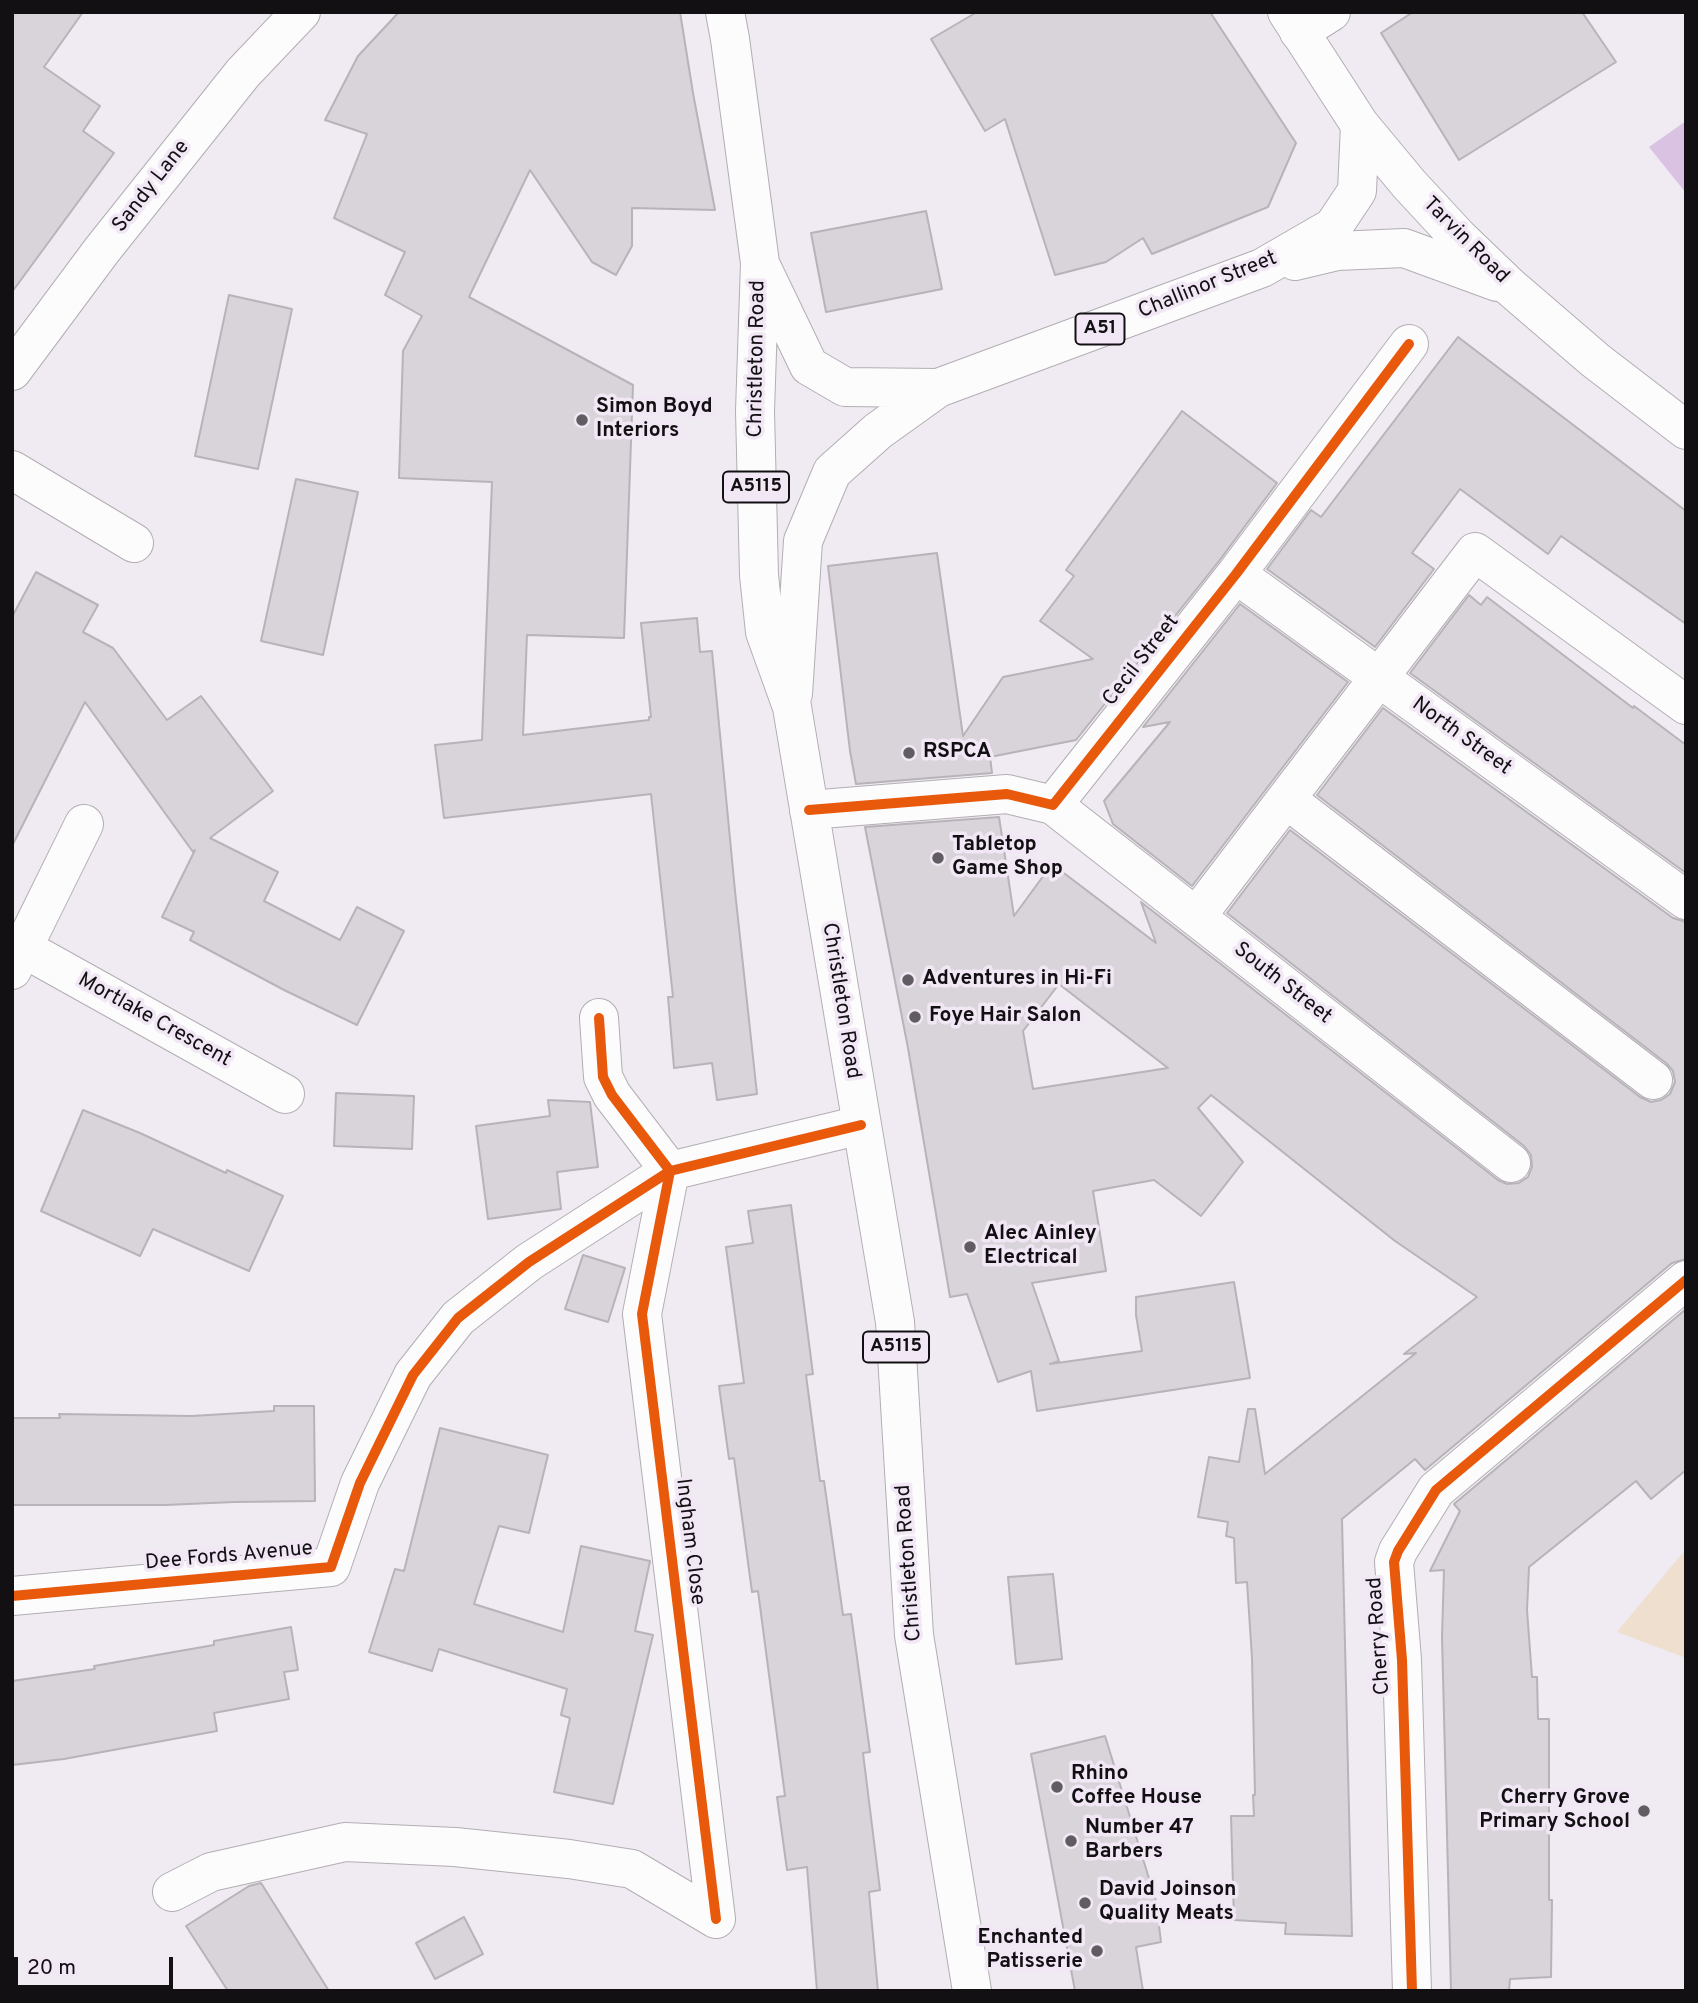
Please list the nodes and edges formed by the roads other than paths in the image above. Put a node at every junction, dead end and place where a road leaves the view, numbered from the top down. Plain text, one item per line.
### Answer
1 (301, 12) edge
2 (725, 12) edge
3 (1331, 12) edge
4 (1293, 22) edge
5 (1360, 125) junction
6 (760, 263) junction
7 (1262, 268) junction
8 (1509, 286) junction
9 (1409, 344) dead end
10 (12, 371) edge
11 (938, 388) junction
12 (1686, 430) edge
13 (12, 470) edge
14 (134, 543) dead end
15 (1236, 574) junction
16 (1380, 679) junction
17 (1686, 705) edge
18 (792, 707) junction
19 (1286, 799) junction
20 (1053, 805) junction
21 (809, 810) junction
22 (84, 824) dead end
23 (1686, 900) edge
24 (1196, 917) junction
25 (18, 959) edge
26 (599, 1018) dead end
27 (1653, 1080) dead end
28 (285, 1094) dead end
29 (861, 1125) junction
30 (1511, 1163) dead end
31 (670, 1171) junction
32 (1686, 1280) edge
33 (12, 1596) edge
34 (173, 1892) dead end
35 (972, 1991) edge
36 (1412, 1991) edge

1 - 10 main road, Sandy Lane
2 - 6 main road, Christleton Road / A51
3 - 4 main road
4 - 5 main road, Tarvin Road
5 - 7 main road, Challinor Street / A51
5 - 8 main road, Tarvin Road
6 - 11 main road, Challinor Street / A51
6 - 18 main road, Christleton Road / A5115
7 - 8 main road
7 - 11 main road, Challinor Street / A51
8 - 12 main road, Tarvin Road
9 - 15 main road, Cecil Street
11 - 18 main road, Challinor Street / A5115
13 - 14 main road
15 - 16 main road, North Street
15 - 20 main road, Cecil Street
16 - 17 main road
16 - 19 main road
16 - 23 main road, North Street
18 - 21 main road, Christleton Road / A5115
19 - 24 main road
19 - 27 main road
20 - 21 main road
20 - 24 main road, South Street
21 - 29 main road, Christleton Road / A5115
22 - 25 main road, Mortlake Crescent
24 - 30 main road, South Street
25 - 28 main road, Mortlake Crescent
26 - 31 main road
29 - 31 main road
29 - 35 main road, Christleton Road / A5115
31 - 33 main road, Dee Fords Avenue
31 - 34 main road, Ingham Close
32 - 36 main road, Cherry Road

